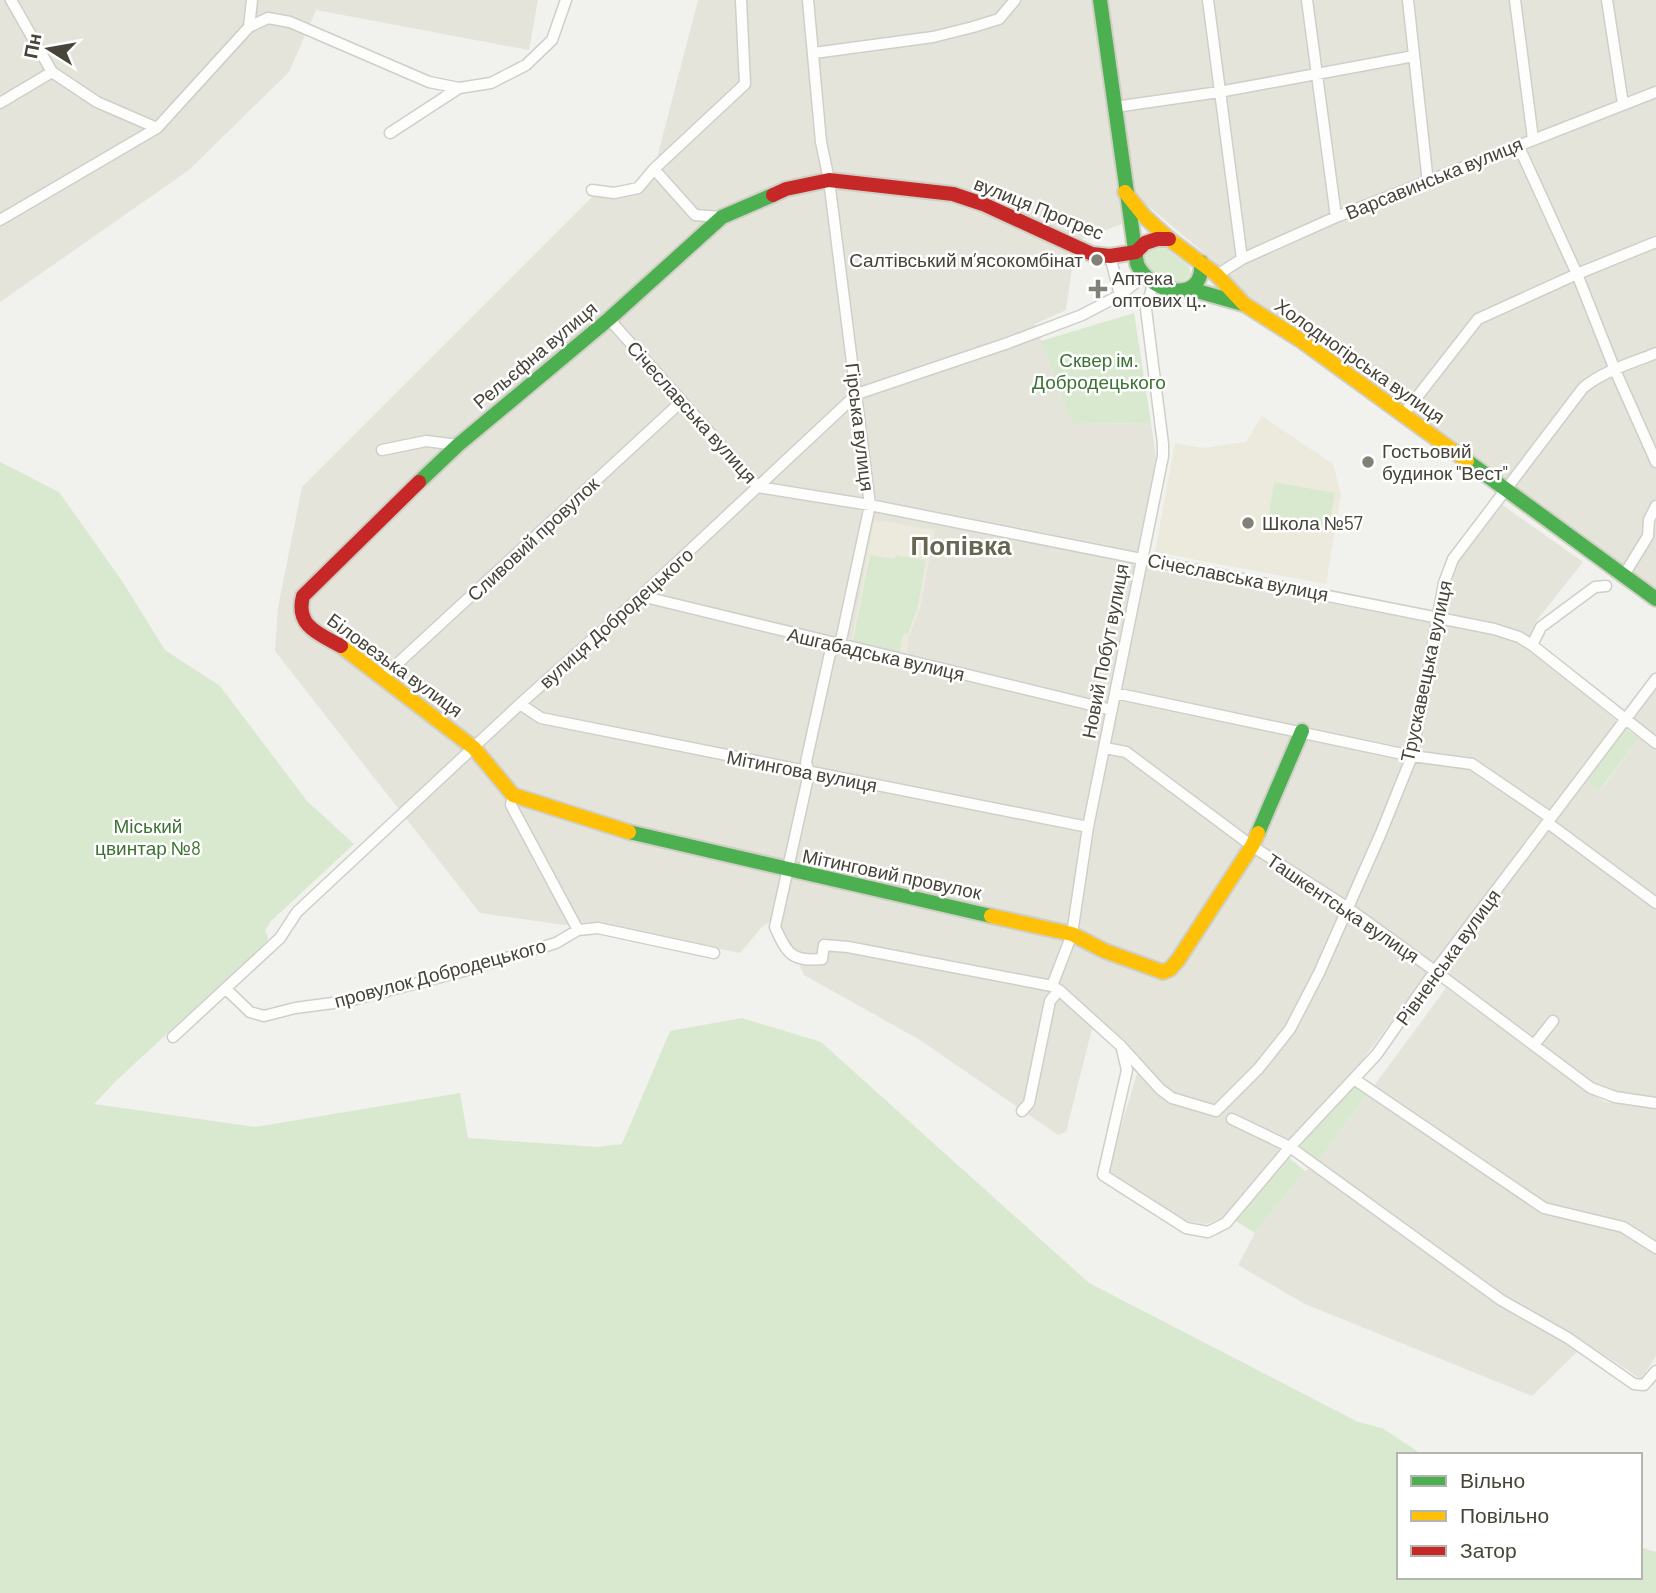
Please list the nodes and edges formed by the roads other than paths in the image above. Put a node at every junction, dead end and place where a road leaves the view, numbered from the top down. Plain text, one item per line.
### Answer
1 (11, 0) edge
2 (252, 0) edge
3 (566, 0) edge
4 (741, 0) edge
5 (808, 0) edge
6 (1015, 0) edge
7 (1100, 0) edge
8 (1208, 0) edge
9 (1307, 0) edge
10 (1408, 0) edge
11 (1515, 0) edge
12 (1608, 0) edge
13 (249, 27) junction
14 (814, 53) junction
15 (1414, 56) junction
16 (52, 72) junction
17 (1317, 73) junction
18 (459, 88) junction
19 (1219, 92) junction
20 (1656, 92) edge
21 (0, 103) edge
22 (1623, 104) junction
23 (1115, 107) junction
24 (157, 128) junction
25 (390, 133) dead end
26 (1533, 139) junction
27 (1518, 145) junction
28 (654, 169) junction
29 (829, 180) junction
30 (1428, 183) junction
31 (592, 190) dead end
32 (1125, 192) junction
33 (722, 217) junction
34 (1336, 217) junction
35 (0, 220) edge
36 (1169, 239) junction
37 (1656, 242) edge
38 (1136, 252) junction
39 (1110, 256) junction
40 (1242, 259) junction
41 (1201, 262) junction
42 (1577, 274) junction
43 (1217, 275) junction
44 (1149, 280) junction
45 (1190, 289) junction
46 (1120, 295) junction
47 (1244, 304) junction
48 (609, 319) junction
49 (1656, 353) edge
50 (1615, 370) junction
51 (857, 394) junction
52 (682, 401) junction
53 (1403, 415) junction
54 (458, 446) junction
55 (382, 450) dead end
56 (1656, 462) edge
57 (758, 487) junction
58 (1506, 488) junction
59 (870, 505) junction
60 (1656, 506) edge
61 (1143, 558) junction
62 (1624, 575) junction
63 (1606, 586) dead end
64 (641, 596) junction
65 (1656, 599) edge
66 (300, 608) joint
67 (1439, 616) junction
68 (840, 645) junction
69 (1532, 645) junction
70 (383, 677) junction
71 (1656, 679) edge
72 (1115, 693) junction
73 (520, 704) junction
74 (1112, 710) junction
75 (1626, 720) junction
76 (1302, 731) junction
77 (1656, 743) edge
78 (474, 748) junction
79 (1105, 748) junction
80 (1412, 756) junction
81 (809, 773) junction
82 (513, 795) junction
83 (1549, 821) junction
84 (1088, 827) junction
85 (1252, 846) junction
86 (788, 871) junction
87 (1656, 903) edge
88 (1348, 908) junction
89 (578, 930) junction
90 (1072, 934) junction
91 (714, 954) dead end
92 (1435, 971) junction
93 (1056, 988) junction
94 (226, 989) junction
95 (1553, 1021) dead end
96 (173, 1037) dead end
97 (1534, 1045) junction
98 (1121, 1046) junction
99 (1354, 1079) junction
100 (1656, 1103) edge
101 (1022, 1111) dead end
102 (1232, 1119) dead end
103 (1290, 1147) junction
104 (1656, 1248) edge
105 (1656, 1371) edge

1 - 16 street
2 - 13 street
3 - 18 street
4 - 28 street
5 - 14 street, Гірська вулиця
6 - 14 street
7 - 23 street, Новий Побут вулиця
8 - 19 street
9 - 17 street
10 - 15 street
11 - 26 street
12 - 22 street
13 - 18 street
13 - 24 street
14 - 29 street, Гірська вулиця
15 - 17 street
15 - 30 street
16 - 21 street
16 - 24 street
17 - 19 street
17 - 34 street
18 - 25 street
19 - 23 street
19 - 40 street
20 - 22 street, Варсавинська вулиця
22 - 26 street, Варсавинська вулиця
23 - 32 street, Новий Побут вулиця
24 - 35 street
26 - 27 street, Варсавинська вулиця
27 - 30 street, Варсавинська вулиця
27 - 42 street
28 - 31 street
28 - 33 street
29 - 33 street, Рельєфна вулиця
29 - 39 street, вулиця Прогрес
29 - 51 street, Гірська вулиця
30 - 34 street, Варсавинська вулиця
32 - 36 street
32 - 38 street, Новий Побут вулиця
33 - 48 street, Рельєфна вулиця
34 - 40 street, Варсавинська вулиця
36 - 38 street
36 - 41 street
37 - 42 street
38 - 39 street
38 - 44 street, Новий Побут вулиця
39 - 46 street
40 - 43 street, Варсавинська вулиця
41 - 43 street, Холодногірська вулиця
41 - 45 street
42 - 50 street
42 - 53 street
43 - 47 street, Холодногірська вулиця
44 - 45 street
44 - 46 street, вулиця Добродецького
44 - 61 street, Новий Побут вулиця
45 - 47 street, Холодногірська вулиця
46 - 51 street, вулиця Добродецького
47 - 53 street, Холодногірська вулиця
48 - 52 street, Січеславська вулиця
48 - 54 street, Рельєфна вулиця
49 - 50 street, Трускавецька вулиця
50 - 56 street
50 - 58 street, Трускавецька вулиця
51 - 57 street, вулиця Добродецького
51 - 59 street, Гірська вулиця
52 - 57 street, Січеславська вулиця
52 - 70 street, Сливовий провулок
53 - 58 street, Холодногірська вулиця
54 - 55 street
54 - 66 street, Рельєфна вулиця
57 - 59 street, Січеславська вулиця
57 - 64 street, вулиця Добродецького
58 - 62 street, Холодногірська вулиця
58 - 67 street, Трускавецька вулиця
59 - 61 street, Січеславська вулиця
59 - 68 street, Гірська вулиця
60 - 62 street
61 - 67 street, Січеславська вулиця
61 - 72 street, Новий Побут вулиця
62 - 65 street, Холодногірська вулиця
63 - 69 street
64 - 68 street, Ашгабадська вулиця
64 - 73 street, вулиця Добродецького
66 - 70 street, Біловезька вулиця
67 - 69 street, Січеславська вулиця
67 - 80 street, Трускавецька вулиця
68 - 74 street, Ашгабадська вулиця
68 - 81 street, Гірська вулиця
69 - 75 street, Січеславська вулиця
70 - 78 street, Біловезька вулиця
71 - 75 street, Рівненська вулиця
72 - 74 street, Новий Побут вулиця
72 - 76 street
73 - 78 street, вулиця Добродецького
73 - 81 street, Мітингова вулиця
74 - 79 street, Новий Побут вулиця
75 - 77 street, Січеславська вулиця
75 - 83 street, Рівненська вулиця
76 - 80 street
76 - 85 street
78 - 82 street, Біловезька вулиця
78 - 94 street, вулиця Добродецького
79 - 84 street, Новий Побут вулиця
79 - 85 street, Ташкентська вулиця
80 - 83 street
80 - 88 street, Трускавецька вулиця
81 - 84 street, Мітингова вулиця
81 - 86 street, Гірська вулиця
82 - 86 street, Мітинговий провулок
82 - 89 street
83 - 87 street
83 - 92 street, Рівненська вулиця
84 - 90 street, Новий Побут вулиця
85 - 88 street, Ташкентська вулиця
85 - 90 street, Мітинговий провулок
86 - 90 street, Мітинговий провулок
86 - 93 street, Гірська вулиця
88 - 92 street, Ташкентська вулиця
88 - 98 street, Трускавецька вулиця
89 - 91 street
89 - 94 street, провулок Добродецького
90 - 93 street, Новий Побут вулиця
92 - 97 street, Ташкентська вулиця
92 - 99 street, Рівненська вулиця
93 - 98 street
93 - 101 street, Новий Побут вулиця
94 - 96 street, вулиця Добродецького
95 - 97 street
97 - 100 street, Ташкентська вулиця
98 - 103 street, Рівненська вулиця
99 - 103 street, Рівненська вулиця
99 - 104 street
102 - 103 street
103 - 105 street

